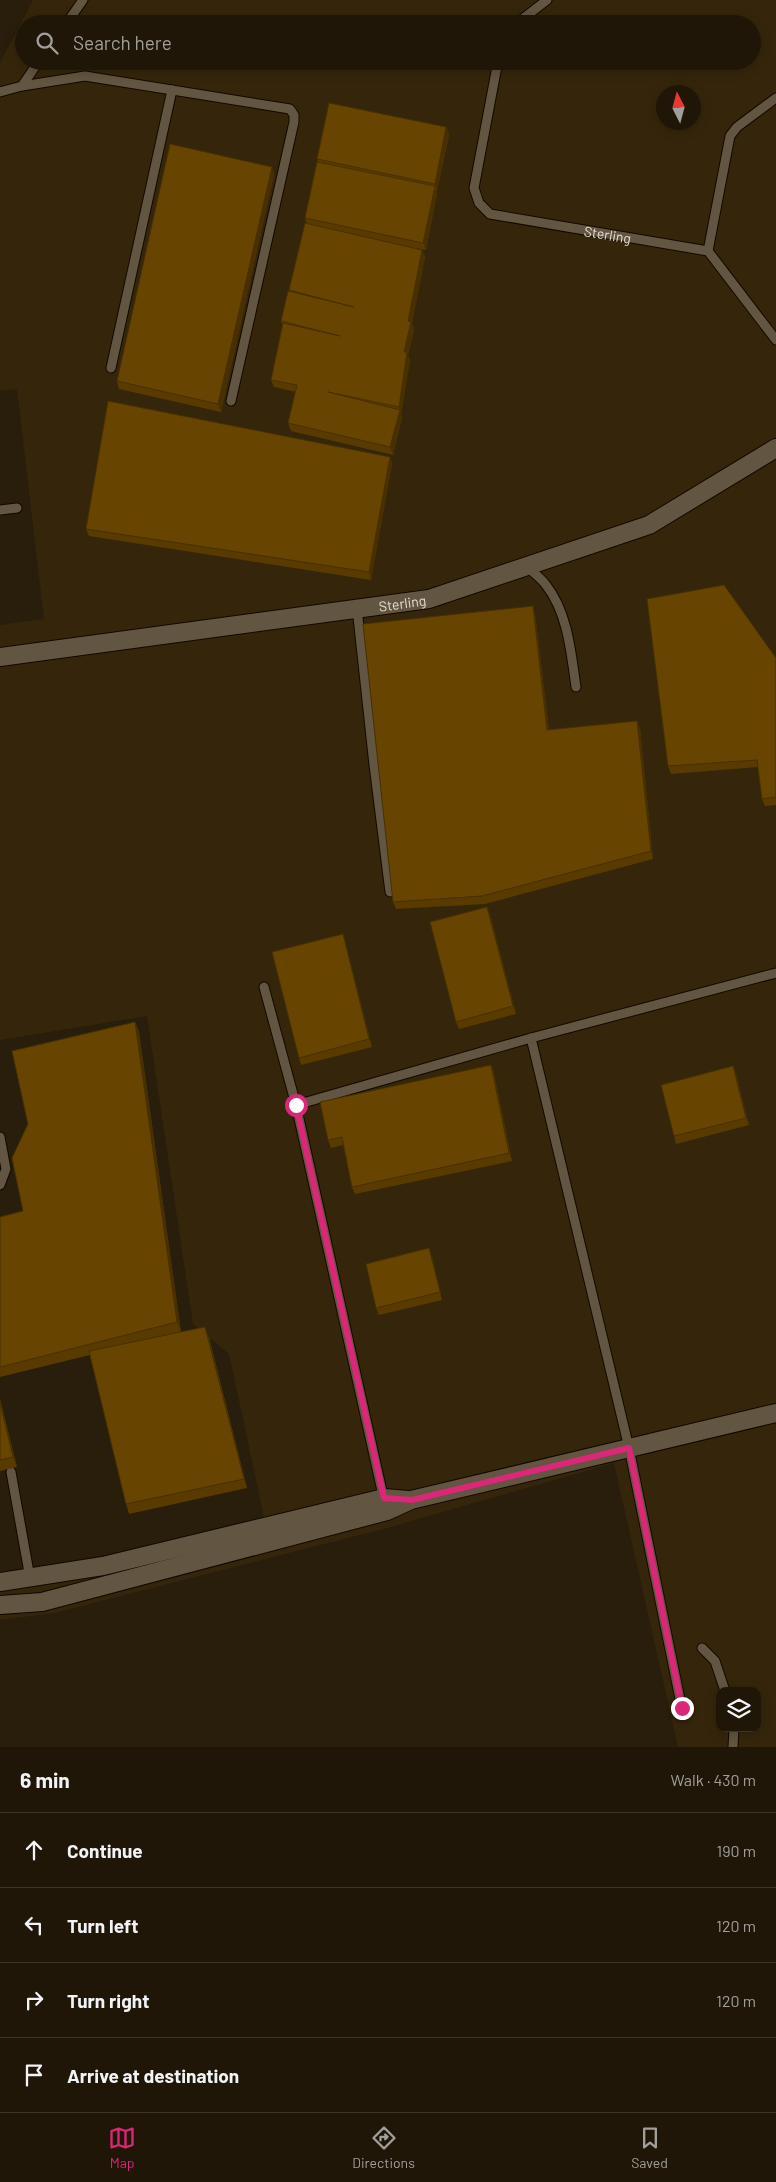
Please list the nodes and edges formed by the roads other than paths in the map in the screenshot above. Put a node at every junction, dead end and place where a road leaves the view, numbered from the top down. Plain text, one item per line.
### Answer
1 (82, 0) edge
2 (547, 0) edge
3 (72, 15) edge
4 (528, 15) edge
5 (33, 70) edge
6 (496, 70) edge
7 (22, 86) junction
8 (172, 90) junction
9 (0, 92) edge
10 (776, 98) edge
11 (708, 252) junction
12 (776, 340) edge
13 (111, 368) dead end
14 (232, 401) dead end
15 (776, 448) edge
16 (17, 508) dead end
17 (0, 510) edge
18 (526, 566) junction
19 (358, 608) junction
20 (0, 657) edge
21 (576, 687) dead end
22 (390, 892) edge
23 (776, 973) edge
24 (264, 987) dead end
25 (531, 1038) junction
26 (296, 1105) junction
27 (0, 1137) edge
28 (0, 1185) edge
29 (776, 1413) edge
30 (629, 1448) junction
31 (12, 1472) edge
32 (386, 1505) junction
33 (238, 1542) junction
34 (103, 1566) junction
35 (30, 1578) junction
36 (0, 1582) edge
37 (108, 1584) junction
38 (0, 1605) edge
39 (702, 1648) dead end
40 (724, 1687) edge
41 (682, 1708) dead end
42 (734, 1732) edge
43 (733, 1747) edge

1 - 3 lane
2 - 4 lane
5 - 7 lane
6 - 11 lane, Sterling
7 - 8 lane
7 - 9 lane
8 - 13 lane
8 - 14 lane
10 - 11 lane
11 - 12 lane
15 - 18 street, Sterling
16 - 17 lane
18 - 19 street, Sterling
18 - 21 lane
19 - 20 street, Sterling
19 - 22 lane
23 - 25 lane
24 - 26 lane
25 - 26 lane
25 - 30 lane
26 - 32 lane
27 - 28 lane
29 - 30 street
30 - 32 street
30 - 41 lane
31 - 35 lane
32 - 33 street
33 - 34 street
33 - 37 street
34 - 35 street
34 - 37 street
35 - 36 street
37 - 38 street
39 - 40 lane
42 - 43 lane

